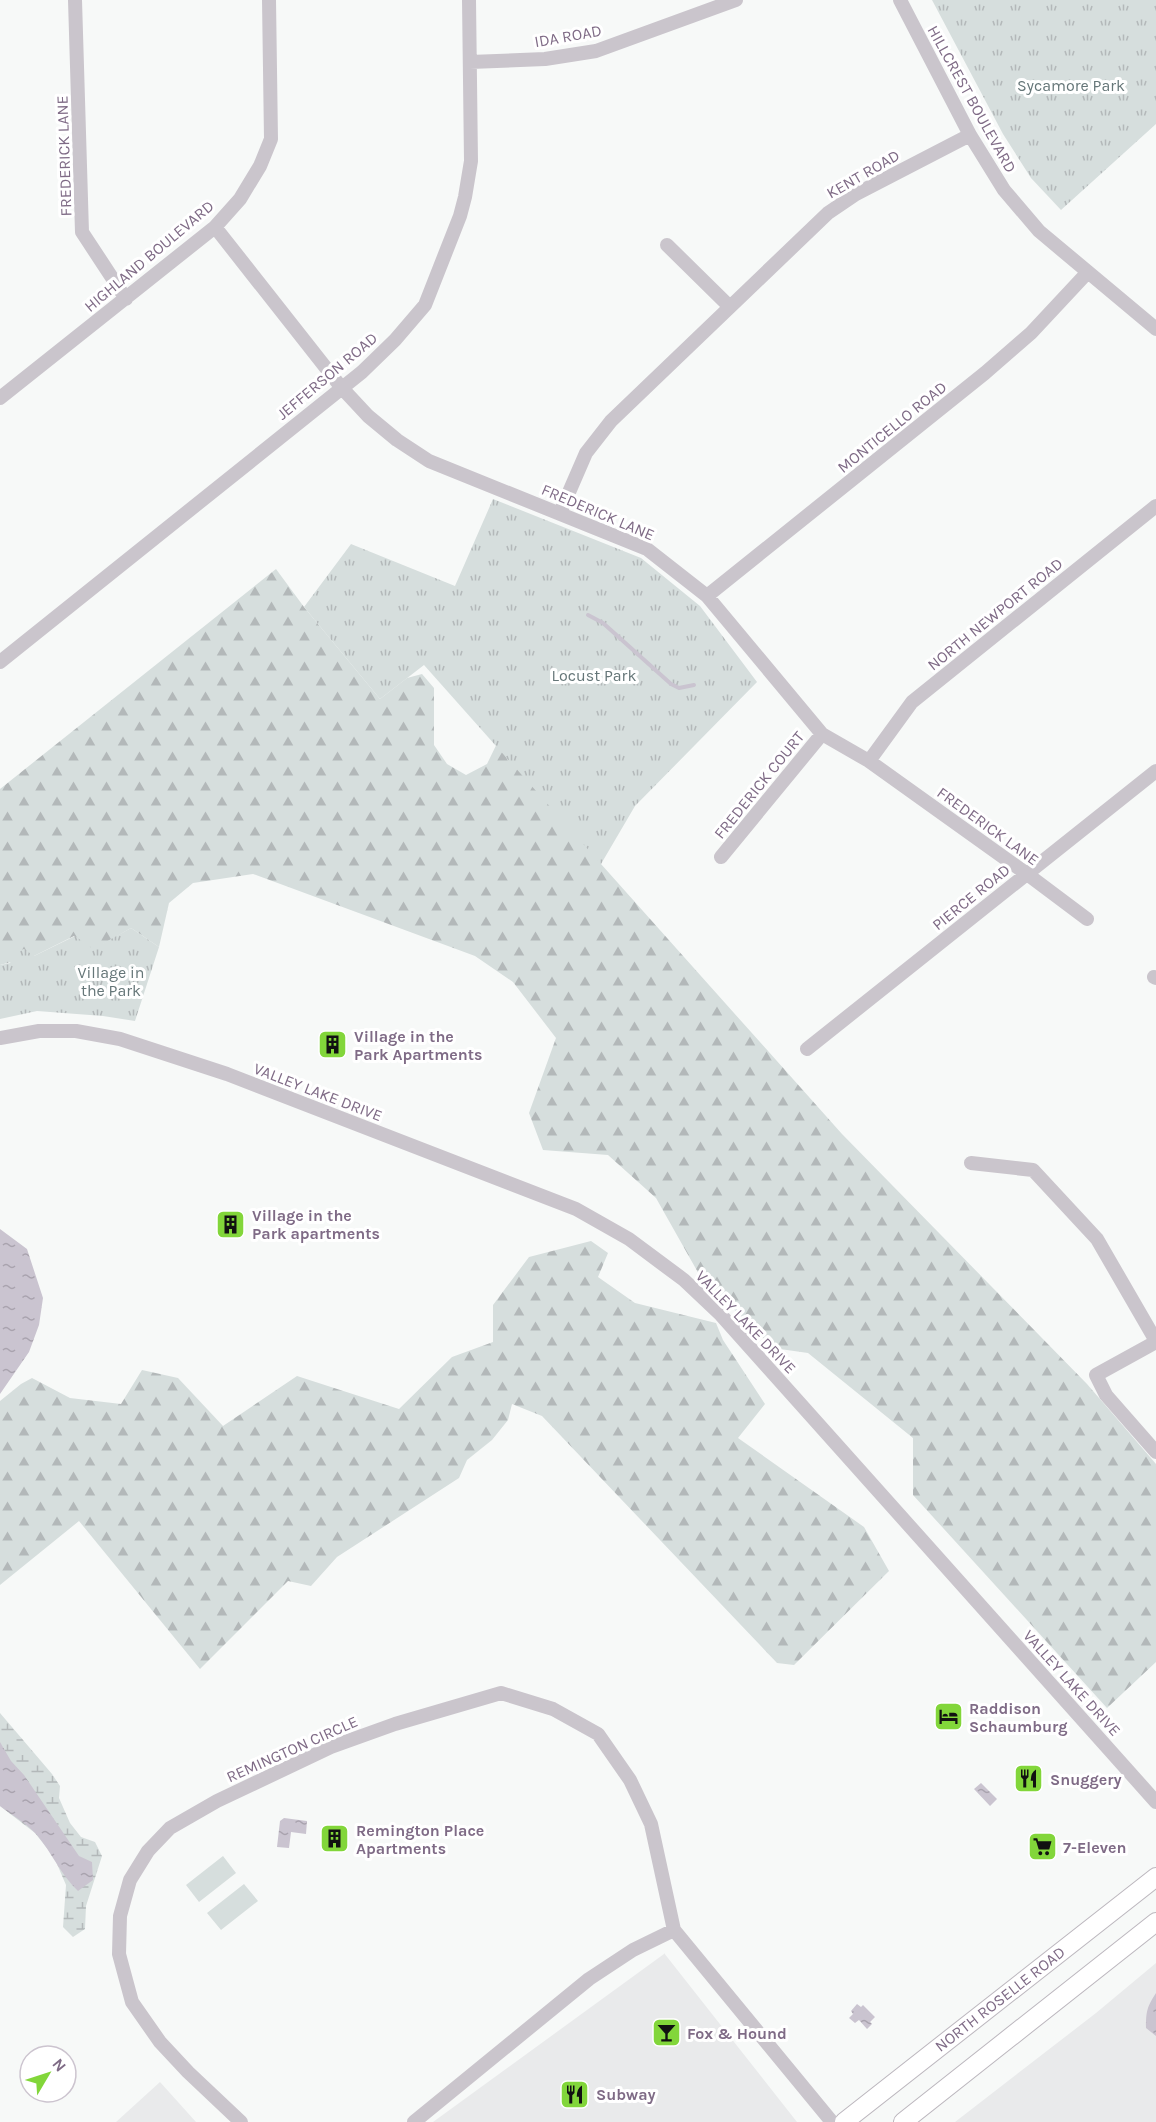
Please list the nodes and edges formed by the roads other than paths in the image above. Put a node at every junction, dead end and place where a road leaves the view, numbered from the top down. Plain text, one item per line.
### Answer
1 (75, 0) edge
2 (269, 0) edge
3 (469, 0) edge
4 (736, 0) edge
5 (900, 0) edge
6 (470, 62) junction
7 (970, 135) junction
8 (215, 227) junction
9 (667, 245) dead end
10 (1087, 273) junction
11 (126, 298) junction
12 (729, 306) junction
13 (1156, 328) edge
14 (341, 387) junction
15 (0, 398) edge
16 (1156, 506) edge
17 (560, 513) junction
18 (707, 596) junction
19 (0, 662) edge
20 (822, 734) junction
21 (869, 761) junction
22 (1156, 771) edge
23 (722, 857) dead end
24 (1027, 874) junction
25 (1087, 919) dead end
26 (0, 1038) edge
27 (807, 1049) dead end
28 (972, 1163) dead end
29 (1156, 1341) edge
30 (1156, 1452) edge
31 (1156, 1802) edge
32 (1156, 1877) edge
33 (1156, 1922) edge
34 (674, 1929) junction
35 (241, 2122) edge
36 (414, 2122) edge
37 (832, 2122) edge
38 (844, 2122) edge
39 (903, 2122) edge

1 - 11 street, FREDERICK LANE
2 - 8 street, HIGHLAND BOULEVARD
3 - 6 street, JEFFERSON ROAD
4 - 6 street, IDA ROAD
5 - 7 street, HILLCREST BOULEVARD
6 - 14 street, JEFFERSON ROAD
7 - 10 street, HILLCREST BOULEVARD
7 - 12 street, KENT ROAD
8 - 11 street, HIGHLAND BOULEVARD
8 - 14 street, FREDERICK LANE
9 - 12 street
10 - 13 street, HILLCREST BOULEVARD
10 - 18 street, MONTICELLO ROAD
11 - 15 street, HIGHLAND BOULEVARD
12 - 17 street, KENT ROAD
14 - 17 street, FREDERICK LANE
14 - 19 street, JEFFERSON ROAD
16 - 21 street, NORTH NEWPORT ROAD
17 - 18 street, FREDERICK LANE
18 - 20 street, FREDERICK LANE
20 - 21 street, FREDERICK LANE
20 - 23 street, FREDERICK COURT
21 - 24 street, FREDERICK LANE
22 - 24 street, PIERCE ROAD
24 - 25 street, FREDERICK LANE
24 - 27 street, PIERCE ROAD
26 - 31 street, VALLEY LAKE DRIVE
28 - 29 street
29 - 30 street
32 - 38 main road, NORTH ROSELLE ROAD
33 - 39 main road
34 - 35 street, REMINGTON CIRCLE
34 - 36 street
34 - 37 street, REMINGTON CIRCLE

